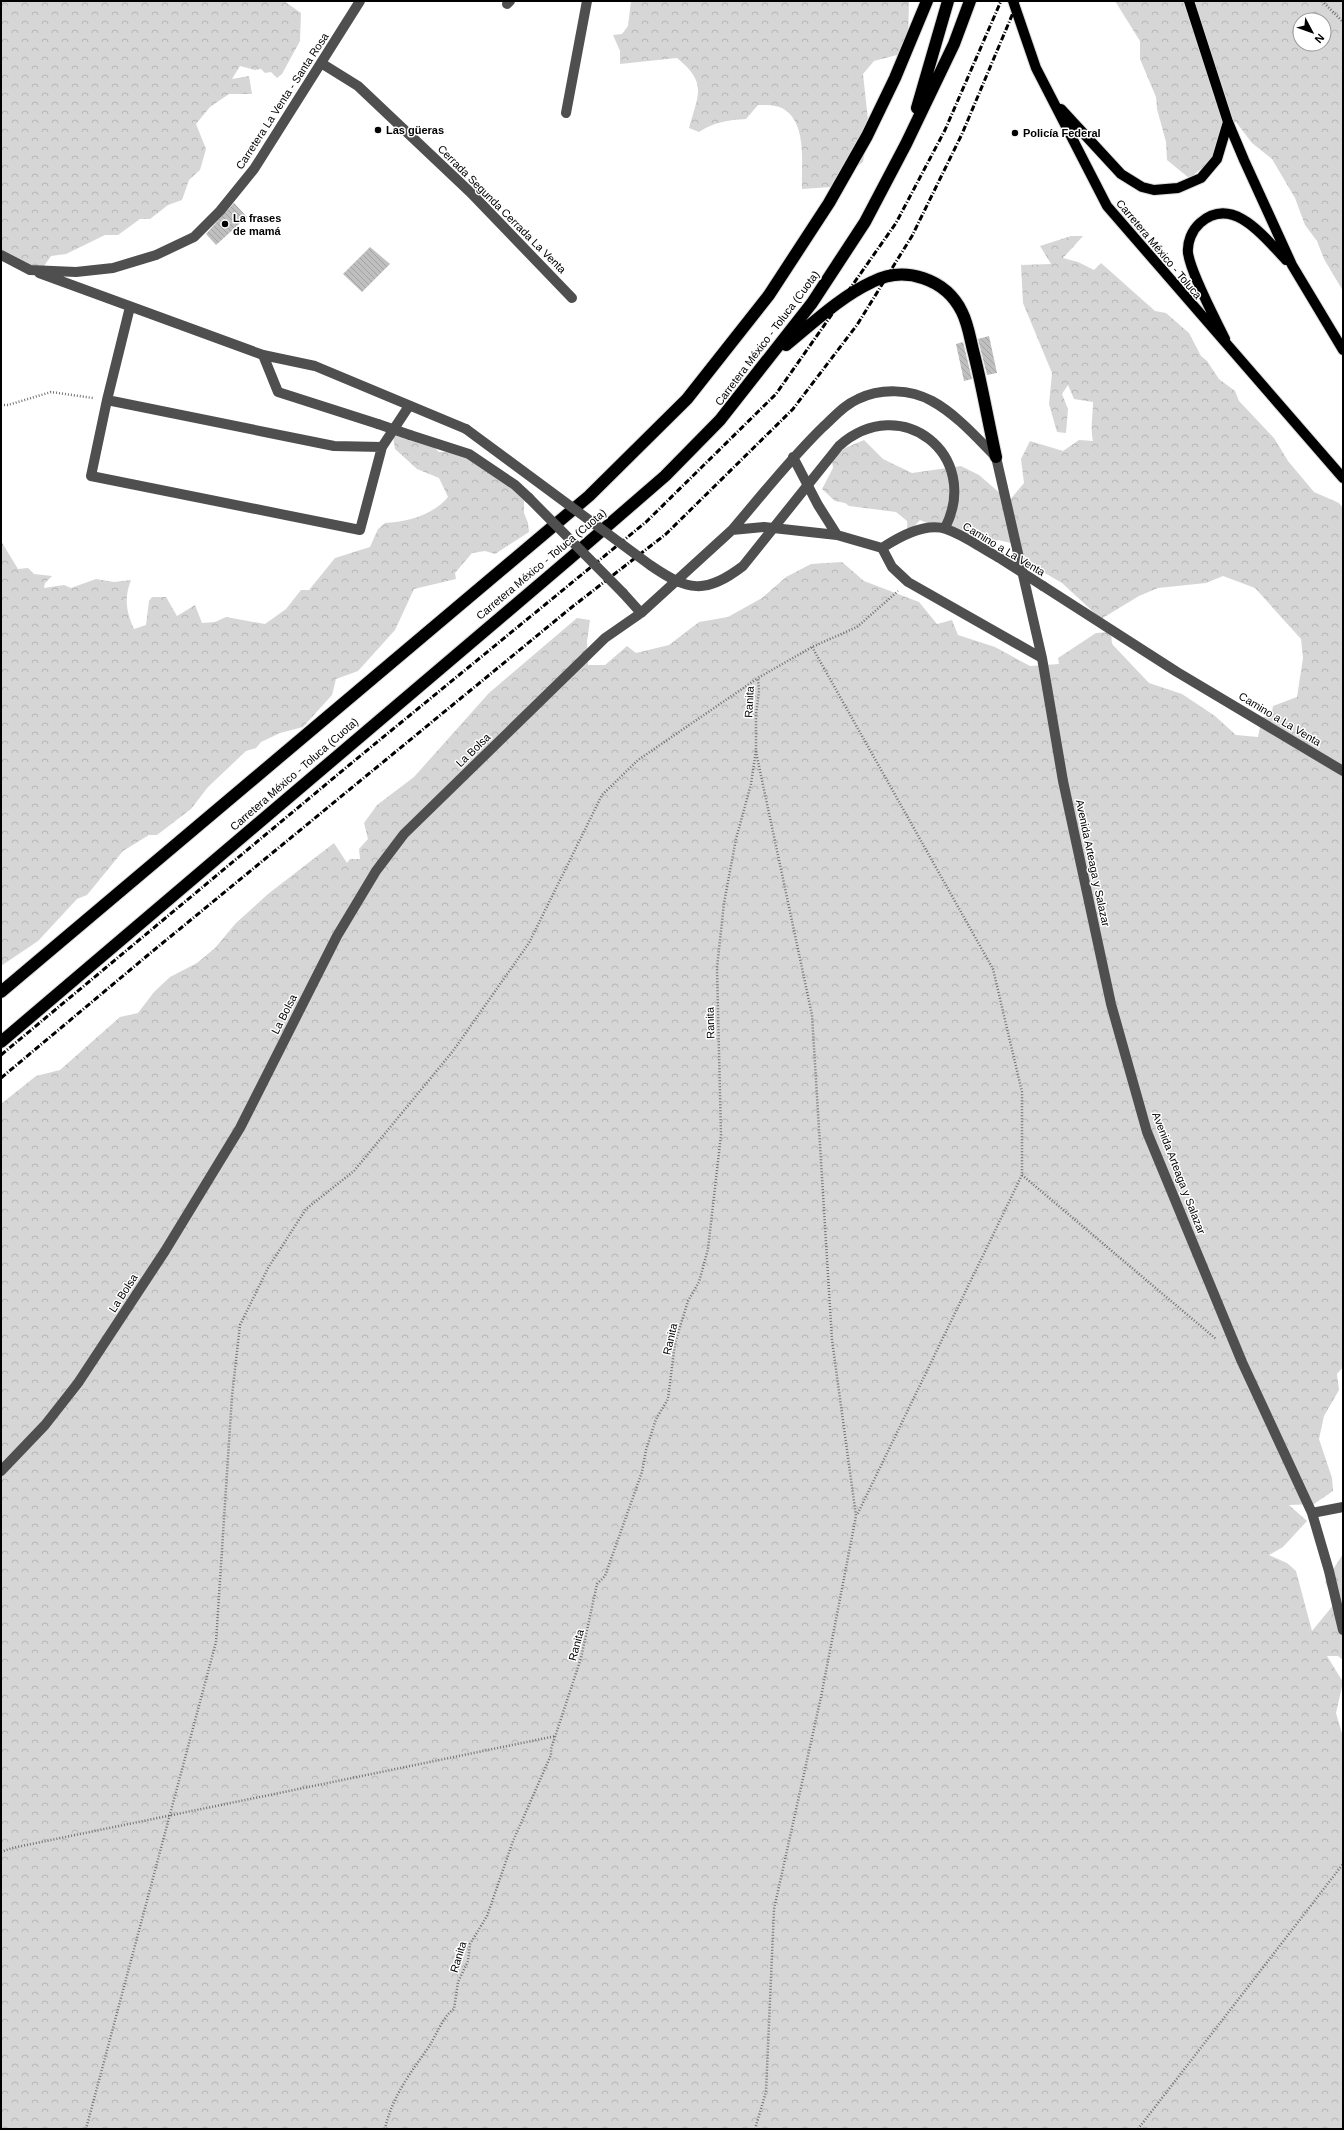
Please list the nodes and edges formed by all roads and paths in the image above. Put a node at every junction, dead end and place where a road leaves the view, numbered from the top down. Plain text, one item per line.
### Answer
1 (360, 1) edge
2 (587, 1) edge
3 (927, 1) edge
4 (948, 1) edge
5 (970, 1) edge
6 (1012, 1) edge
7 (1189, 1) edge
8 (1322, 1) edge
9 (1343, 22) edge
10 (321, 63) junction
11 (1053, 100) junction
12 (566, 113) dead end
13 (1228, 122) junction
14 (908, 140) junction
15 (1, 255) edge
16 (1292, 265) junction
17 (30, 270) junction
18 (572, 298) dead end
19 (130, 307) junction
20 (1229, 348) junction
21 (1343, 350) edge
22 (263, 355) junction
23 (771, 357) junction
24 (107, 400) junction
25 (1, 405) edge
26 (409, 406) junction
27 (382, 447) junction
28 (793, 457) junction
29 (996, 457) junction
30 (1343, 478) edge
31 (945, 528) junction
32 (732, 530) junction
33 (837, 535) junction
34 (882, 548) junction
35 (908, 582) junction
36 (641, 612) junction
37 (812, 647) junction
38 (1042, 658) junction
39 (758, 678) junction
40 (756, 750) junction
41 (1343, 771) edge
42 (1, 992) edge
43 (1, 1042) edge
44 (1022, 1175) junction
45 (1218, 1341) dead end
46 (1, 1471) edge
47 (1343, 1507) edge
48 (1312, 1513) junction
49 (856, 1516) junction
50 (1343, 1630) edge
51 (556, 1736) junction
52 (170, 1815) junction
53 (1, 1852) edge
54 (1343, 1864) edge
55 (86, 2129) edge
56 (385, 2129) edge
57 (755, 2129) edge
58 (1138, 2129) edge

1 - 10 street, Carretera La Venta - Santa Rosa
2 - 12 street
3 - 42 highway, Carretera México - Toluca (Cuota)
4 - 14 highway
5 - 14 highway, Carretera México - Toluca (Cuota)
6 - 11 main road, Carretera México - Toluca
7 - 13 main road
8 - 9 path
10 - 17 street, Carretera La Venta - Santa Rosa
10 - 18 street, Cerrada Segunda Cerrada La Venta
11 - 13 main road
11 - 20 main road, Carretera México - Toluca
13 - 16 main road
14 - 23 highway, Carretera México - Toluca (Cuota)
15 - 17 street, Carretera La Venta - Santa Rosa
16 - 20 main road
16 - 21 main road
17 - 19 street
19 - 22 street
19 - 24 street
20 - 30 main road, Carretera México - Toluca
22 - 26 street
22 - 36 street, bridge
23 - 29 highway
23 - 43 highway, Carretera México - Toluca (Cuota)
24 - 25 path
24 - 27 street
24 - 27 street
26 - 27 street
26 - 31 street, bridge
28 - 29 street
28 - 32 street
28 - 33 street
29 - 38 street, Avenida Arteaga y Salazar
31 - 34 street, Camino a La Venta
31 - 41 street, Camino a La Venta, bridge
32 - 33 street
32 - 36 street
33 - 34 street
34 - 35 street
35 - 37 path, Ranita
35 - 38 street
36 - 46 street, La Bolsa
37 - 39 path, Ranita
37 - 44 path
38 - 48 street, Avenida Arteaga y Salazar
39 - 40 path, Ranita
39 - 52 path
40 - 49 path
40 - 51 path, Ranita
44 - 45 path
44 - 49 path
47 - 48 street
48 - 50 street, Avenida Arteaga y Salazar
49 - 57 path
51 - 52 path
51 - 56 path, Ranita
52 - 53 path
52 - 55 path
54 - 58 path

